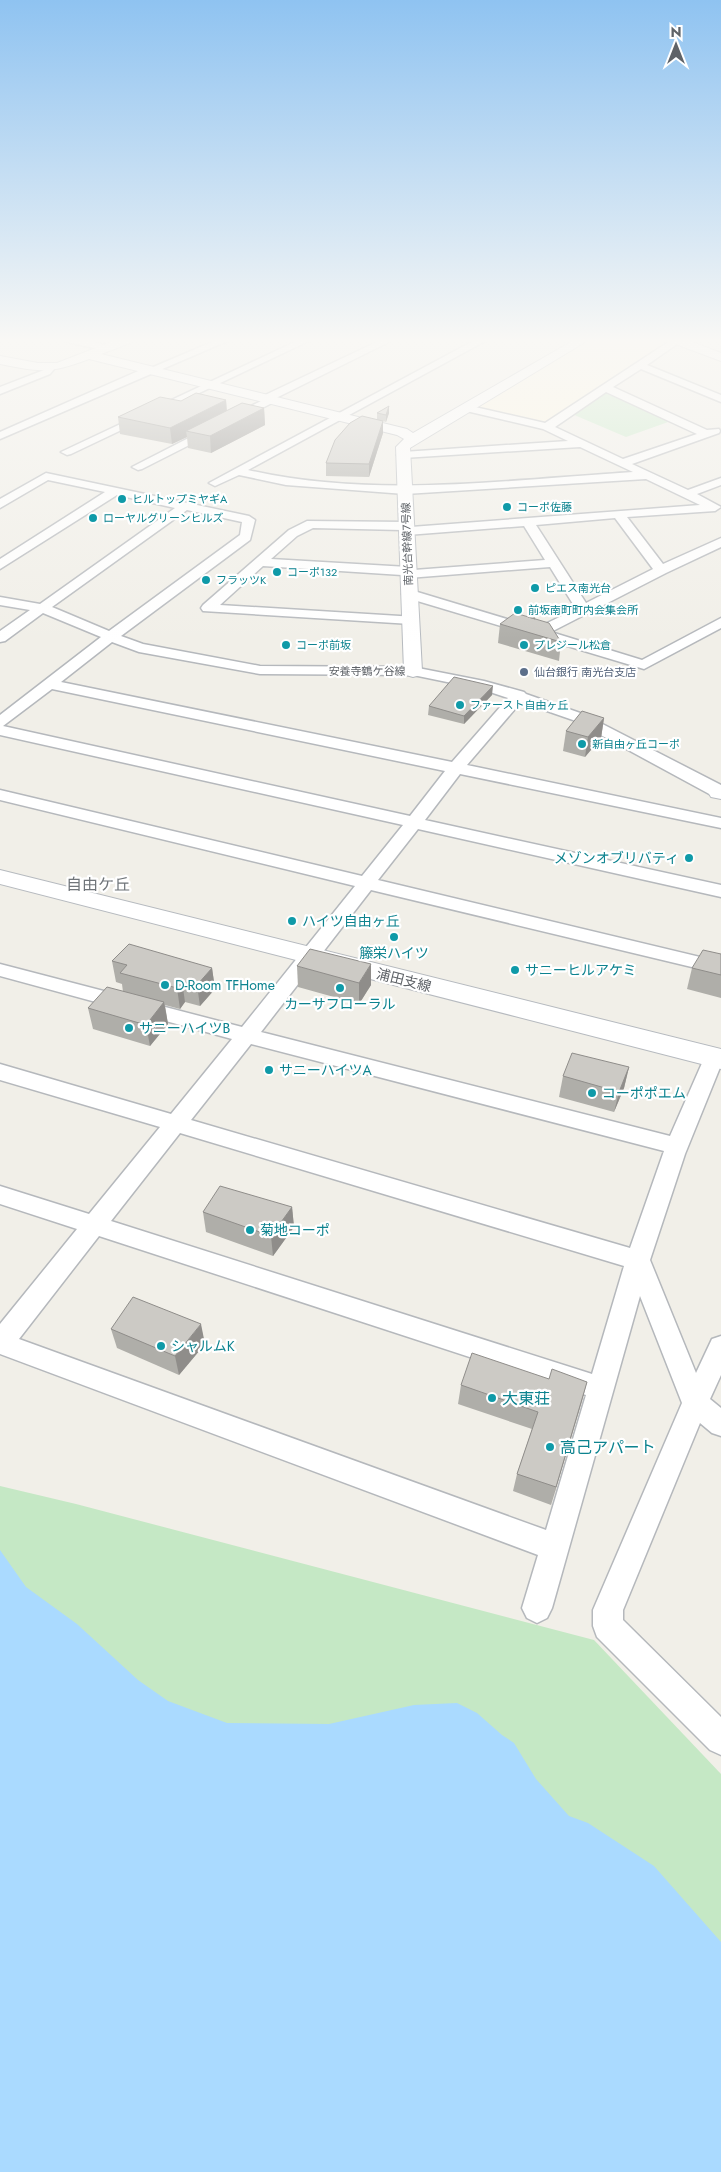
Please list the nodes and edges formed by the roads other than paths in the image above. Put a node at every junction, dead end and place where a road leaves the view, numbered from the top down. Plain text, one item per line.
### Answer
1 (91, 440) edge
2 (189, 440) edge
3 (294, 440) edge
4 (411, 440) edge
5 (575, 440) edge
6 (689, 440) edge
7 (582, 444) junction
8 (67, 452) dead end
9 (403, 454) junction
10 (624, 463) junction
11 (138, 467) dead end
12 (238, 471) junction
13 (648, 475) junction
14 (721, 481) edge
15 (215, 483) dead end
16 (405, 490) junction
17 (115, 491) junction
18 (688, 494) junction
19 (0, 504) edge
20 (184, 506) junction
21 (718, 509) edge
22 (619, 515) junction
23 (528, 522) junction
24 (406, 528) junction
25 (721, 542) edge
26 (261, 562) junction
27 (554, 563) junction
28 (0, 565) edge
29 (662, 570) junction
30 (408, 573) junction
31 (409, 594) junction
32 (0, 601) edge
33 (42, 608) junction
34 (584, 611) junction
35 (410, 620) junction
36 (721, 622) edge
37 (539, 633) junction
38 (110, 637) junction
39 (0, 638) edge
40 (413, 671) junction
41 (50, 684) junction
42 (519, 695) junction
43 (0, 722) edge
44 (0, 730) edge
45 (456, 768) junction
46 (720, 791) edge
47 (0, 795) edge
48 (414, 822) junction
49 (721, 823) edge
50 (0, 877) edge
51 (366, 883) junction
52 (721, 891) edge
53 (310, 956) junction
54 (721, 968) edge
55 (0, 970) edge
56 (245, 1035) junction
57 (717, 1059) edge
58 (0, 1072) edge
59 (176, 1124) junction
60 (677, 1146) junction
61 (0, 1195) edge
62 (95, 1225) junction
63 (638, 1260) junction
64 (0, 1343) edge
65 (721, 1347) edge
66 (602, 1389) junction
67 (695, 1403) junction
68 (721, 1424) edge
69 (554, 1547) junction
70 (536, 1608) dead end
71 (721, 1739) edge

1 - 8 street
2 - 11 street
3 - 12 street
4 - 9 street
5 - 7 street
6 - 10 street
7 - 9 street
7 - 10 street
9 - 16 street, 南光台幹線７号線
10 - 13 street
12 - 15 street
12 - 16 street
13 - 16 street
13 - 18 street
14 - 18 street
16 - 24 street, 南光台幹線７号線
17 - 19 street
17 - 20 street
17 - 28 street
18 - 21 street
20 - 33 street
20 - 38 street
21 - 22 street
22 - 23 street
22 - 29 street
23 - 24 street
23 - 27 street
24 - 26 street
24 - 30 street, 南光台幹線７号線
25 - 29 street
26 - 30 street
26 - 35 street
27 - 30 street
27 - 34 street
29 - 34 street
30 - 31 street, 南光台幹線７号線
31 - 35 street, 南光台幹線７号線
31 - 37 street
32 - 33 street, 安養寺鶴ケ谷線
33 - 38 street, 安養寺鶴ケ谷線
33 - 39 street
34 - 37 street
35 - 40 street, 南光台幹線７号線
36 - 37 street
38 - 40 street, 安養寺鶴ケ谷線
38 - 41 street
40 - 42 street, 安養寺鶴ケ谷線
41 - 43 street
41 - 45 street
42 - 45 street
42 - 46 street, 安養寺鶴ケ谷線
44 - 48 street
45 - 48 street
45 - 49 street
47 - 51 street
48 - 51 street
48 - 52 street
50 - 53 street, 浦田支線
51 - 53 street
51 - 54 street
53 - 56 street
53 - 57 street, 浦田支線
55 - 56 street
56 - 59 street
56 - 60 street
57 - 60 street
58 - 59 street
59 - 62 street
59 - 63 street
60 - 63 street
61 - 62 street
62 - 64 street
62 - 66 street
63 - 66 street
63 - 67 street
64 - 69 street
65 - 67 street
66 - 69 street
67 - 68 street
67 - 71 street
69 - 70 street

